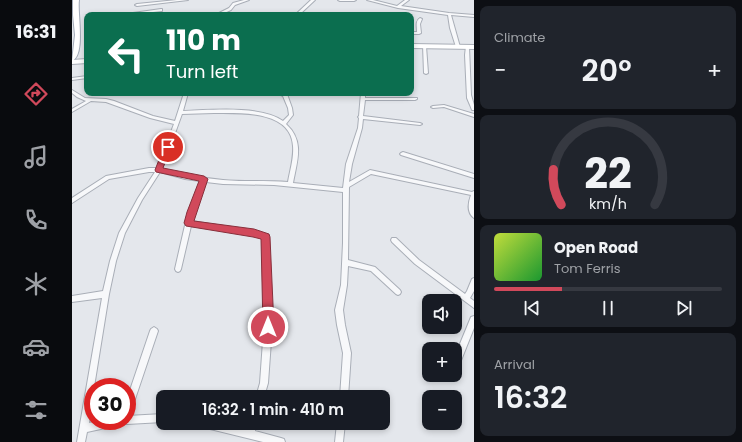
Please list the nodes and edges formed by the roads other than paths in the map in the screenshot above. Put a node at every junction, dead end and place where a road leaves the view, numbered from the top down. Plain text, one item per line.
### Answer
1 (76, 0) edge
2 (139, 0) edge
3 (186, 0) edge
4 (246, 0) edge
5 (313, 0) edge
6 (340, 0) edge
7 (354, 0) edge
8 (370, 0) edge
9 (407, 0) edge
10 (136, 6) junction
11 (398, 7) junction
12 (161, 10) dead end
13 (136, 12) edge
14 (148, 12) edge
15 (224, 12) edge
16 (300, 12) edge
17 (449, 14) junction
18 (474, 16) edge
19 (72, 17) edge
20 (420, 19) dead end
21 (414, 34) edge
22 (414, 46) edge
23 (424, 46) junction
24 (458, 47) junction
25 (467, 47) junction
26 (474, 47) edge
27 (72, 48) edge
28 (72, 60) edge
29 (84, 61) edge
30 (426, 73) dead end
31 (84, 77) edge
32 (72, 79) edge
33 (72, 91) edge
34 (185, 96) edge
35 (285, 96) edge
36 (363, 96) edge
37 (415, 99) dead end
38 (89, 101) junction
39 (434, 107) dead end
40 (474, 109) edge
41 (72, 110) edge
42 (180, 113) junction
43 (474, 116) edge
44 (360, 117) junction
45 (176, 123) junction
46 (283, 124) junction
47 (420, 124) dead end
48 (403, 154) dead end
49 (159, 170) junction
50 (474, 176) edge
51 (204, 179) junction
52 (290, 184) junction
53 (346, 188) junction
54 (474, 193) edge
55 (72, 201) edge
56 (474, 216) edge
57 (189, 223) junction
58 (394, 240) dead end
59 (345, 262) junction
60 (178, 269) dead end
61 (474, 281) edge
62 (398, 292) dead end
63 (106, 294) junction
64 (465, 298) junction
65 (72, 299) edge
66 (474, 305) edge
67 (474, 319) edge
68 (154, 332) dead end
69 (462, 348) edge
70 (92, 378) edge
71 (136, 385) edge
72 (262, 390) edge
73 (344, 390) edge
74 (156, 418) edge
75 (136, 420) edge
76 (84, 428) edge
77 (233, 430) edge
78 (251, 430) edge
79 (340, 430) edge
80 (250, 434) junction
81 (81, 442) edge
82 (281, 442) edge
83 (339, 442) edge

1 - 28 main road
2 - 10 street
3 - 10 street
4 - 15 street
5 - 16 street
6 - 7 street
8 - 11 street
9 - 11 street
10 - 13 street
11 - 17 street
12 - 14 street
17 - 18 street
17 - 24 street
19 - 27 main road
20 - 21 street
22 - 23 street
23 - 24 street
23 - 30 street
24 - 25 street
25 - 26 street
25 - 40 street
28 - 29 street
31 - 32 street
33 - 38 street
34 - 42 street
35 - 46 street
36 - 37 street
36 - 44 street
38 - 41 street
38 - 45 street
39 - 43 street
42 - 45 street
42 - 46 street
44 - 47 street
44 - 53 street
45 - 49 street
46 - 52 street
48 - 50 street
49 - 51 street
49 - 55 street
49 - 63 street
51 - 52 street
51 - 57 street
52 - 53 street
53 - 54 street
53 - 59 street
54 - 56 street
57 - 60 street
57 - 72 street
58 - 64 street
59 - 62 street
59 - 73 street
61 - 64 street
63 - 65 street
63 - 70 street
64 - 66 street
67 - 69 street
68 - 71 street
74 - 75 street
76 - 81 street
77 - 80 street
78 - 80 street
79 - 83 street
80 - 82 street

